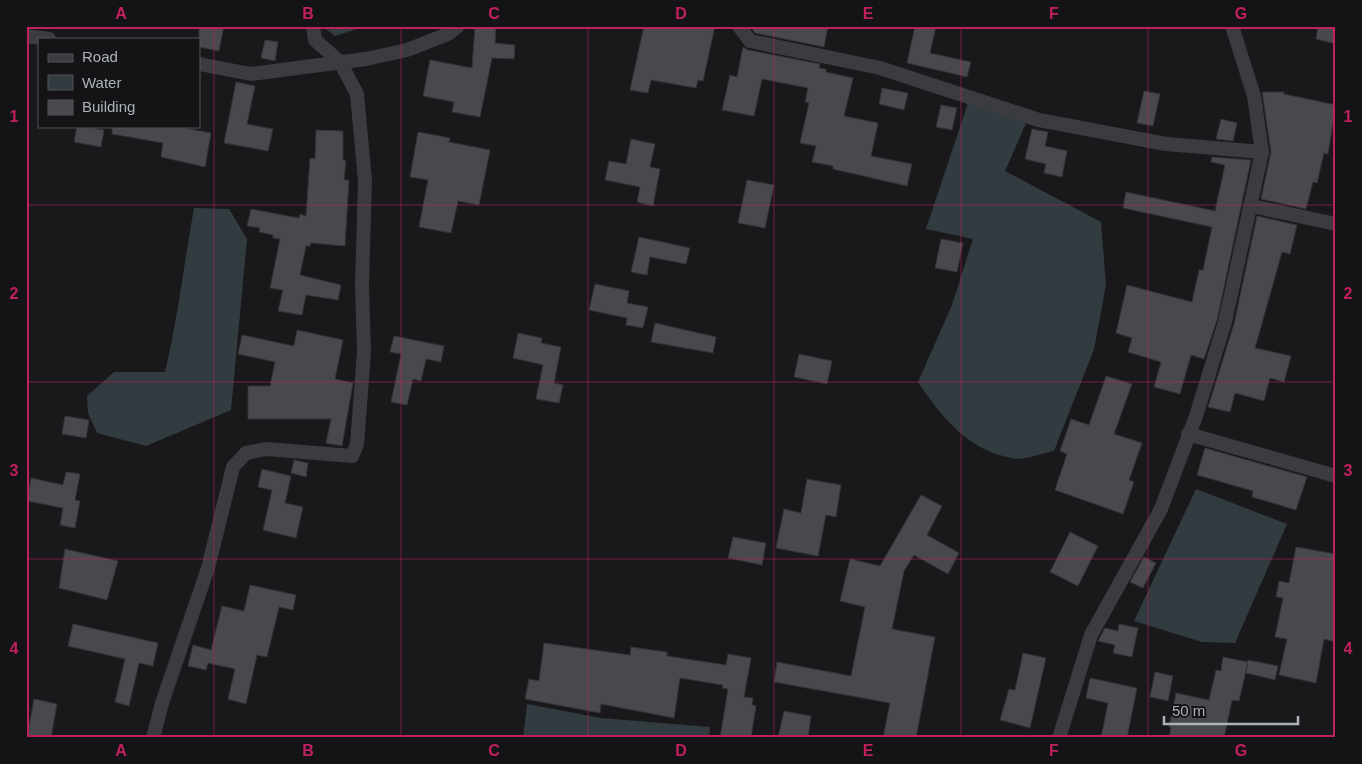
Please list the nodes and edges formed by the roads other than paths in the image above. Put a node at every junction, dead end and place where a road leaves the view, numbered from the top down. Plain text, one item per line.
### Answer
1 (313, 26) edge
2 (458, 26) edge
3 (739, 26) edge
4 (1232, 26) edge
5 (26, 36) edge
6 (41, 38) edge
7 (340, 62) junction
8 (200, 64) edge
9 (1262, 152) junction
10 (1252, 206) junction
11 (1336, 224) edge
12 (1188, 434) junction
13 (1336, 476) edge
14 (153, 738) edge
15 (1059, 738) edge

1 - 7 street
2 - 7 street
3 - 9 street
4 - 9 street
5 - 6 street
7 - 8 street
7 - 14 street
9 - 10 street
10 - 11 street
10 - 12 street
12 - 13 street
12 - 15 street

